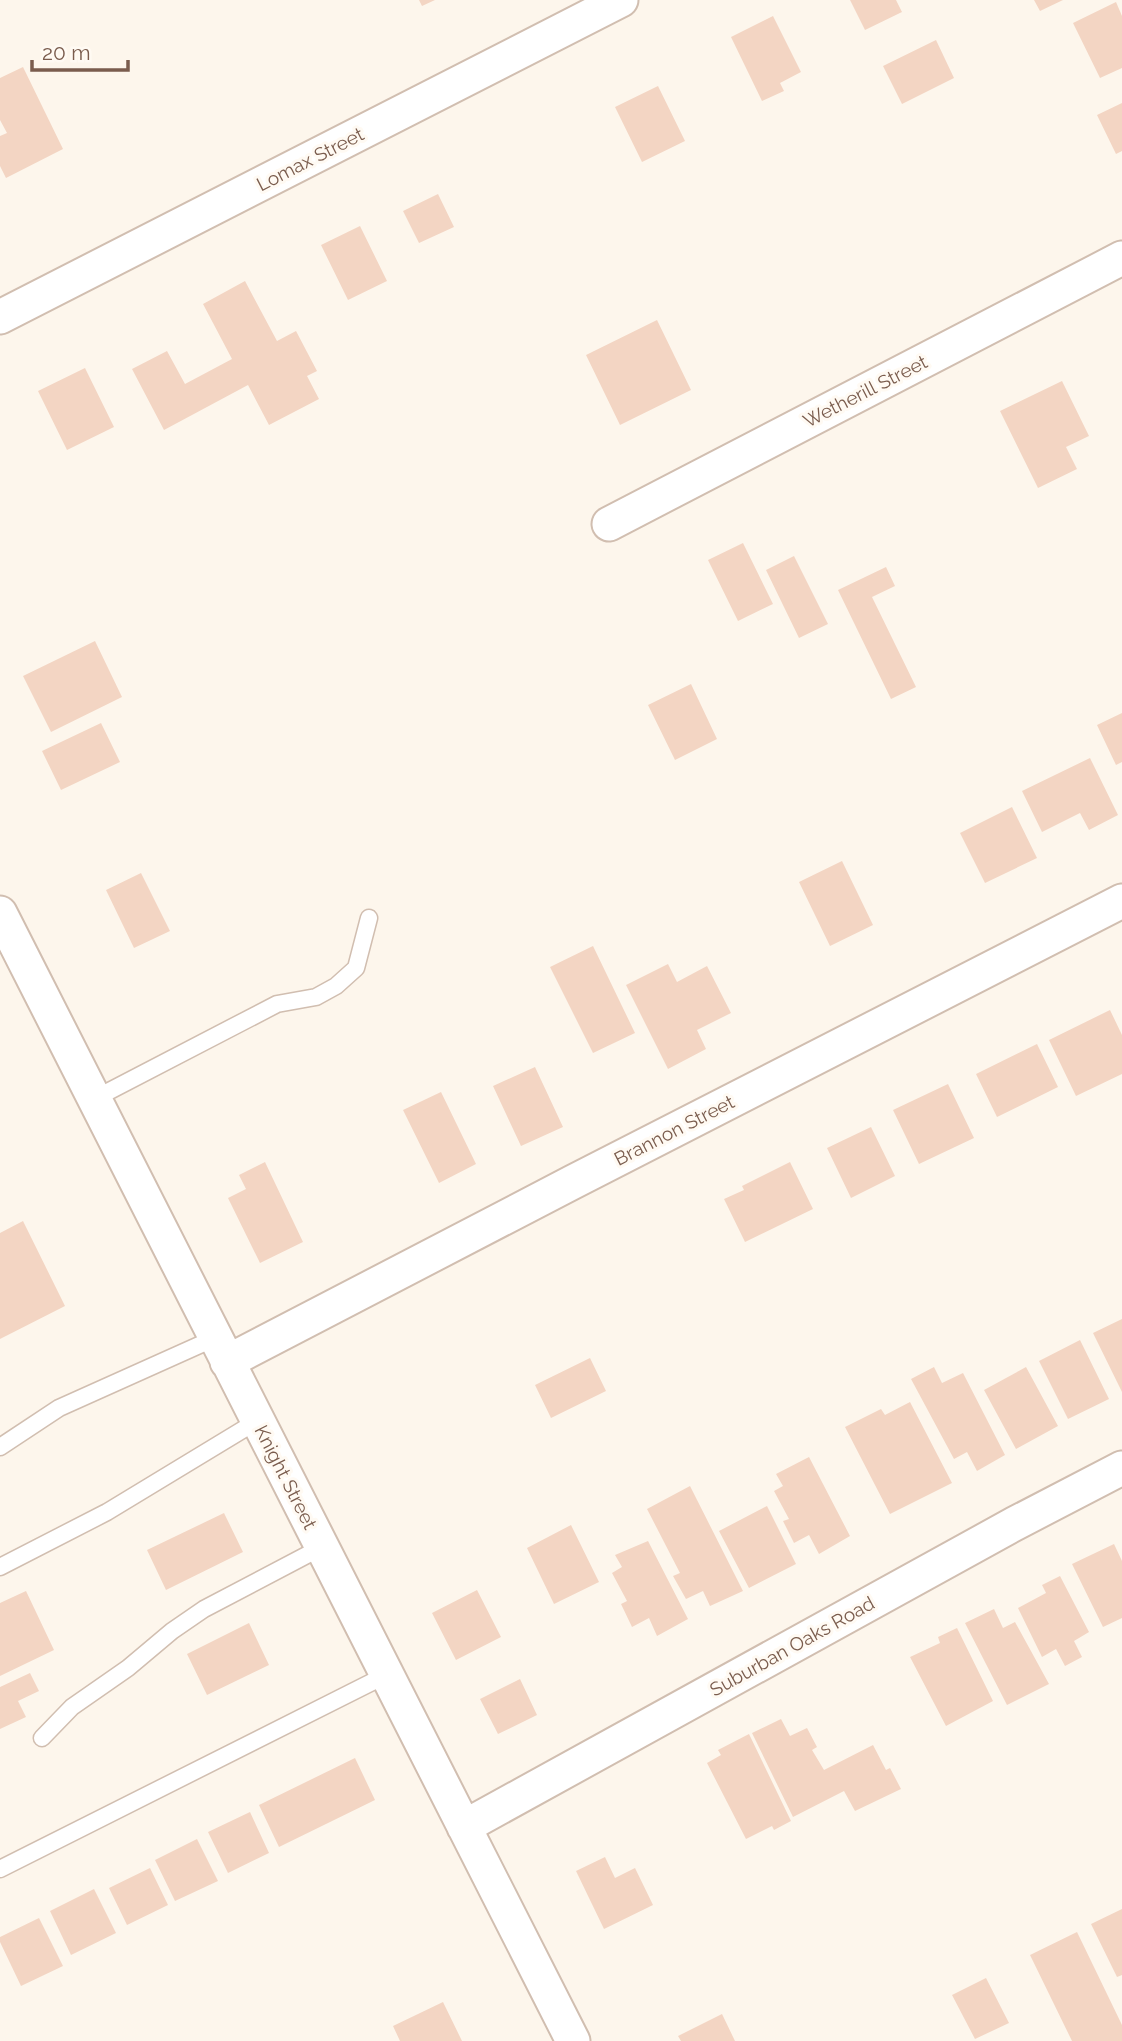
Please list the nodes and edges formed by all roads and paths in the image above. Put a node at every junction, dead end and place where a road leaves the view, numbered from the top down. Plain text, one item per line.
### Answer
1 (621, 0) edge
2 (1122, 258) edge
3 (0, 317) edge
4 (609, 524) dead end
5 (1122, 901) edge
6 (0, 913) edge
7 (369, 918) dead end
8 (94, 1099) junction
9 (221, 1350) junction
10 (257, 1421) junction
11 (0, 1447) edge
12 (1122, 1468) edge
13 (321, 1547) junction
14 (0, 1567) edge
15 (386, 1675) junction
16 (41, 1738) dead end
17 (464, 1827) junction
18 (0, 1869) edge
19 (573, 2041) edge

1 - 3 street, Lomax Street
2 - 4 street, Wetherill Street
5 - 9 street, Brannon Street
6 - 8 street, Knight Street
7 - 8 lane
8 - 9 street, Knight Street
9 - 10 street, Knight Street
9 - 11 lane
10 - 13 street, Knight Street
10 - 14 lane
12 - 17 street, Suburban Oaks Road
13 - 15 street, Knight Street
13 - 16 lane
15 - 17 street, Knight Street
15 - 18 lane
17 - 19 street, Knight Street

